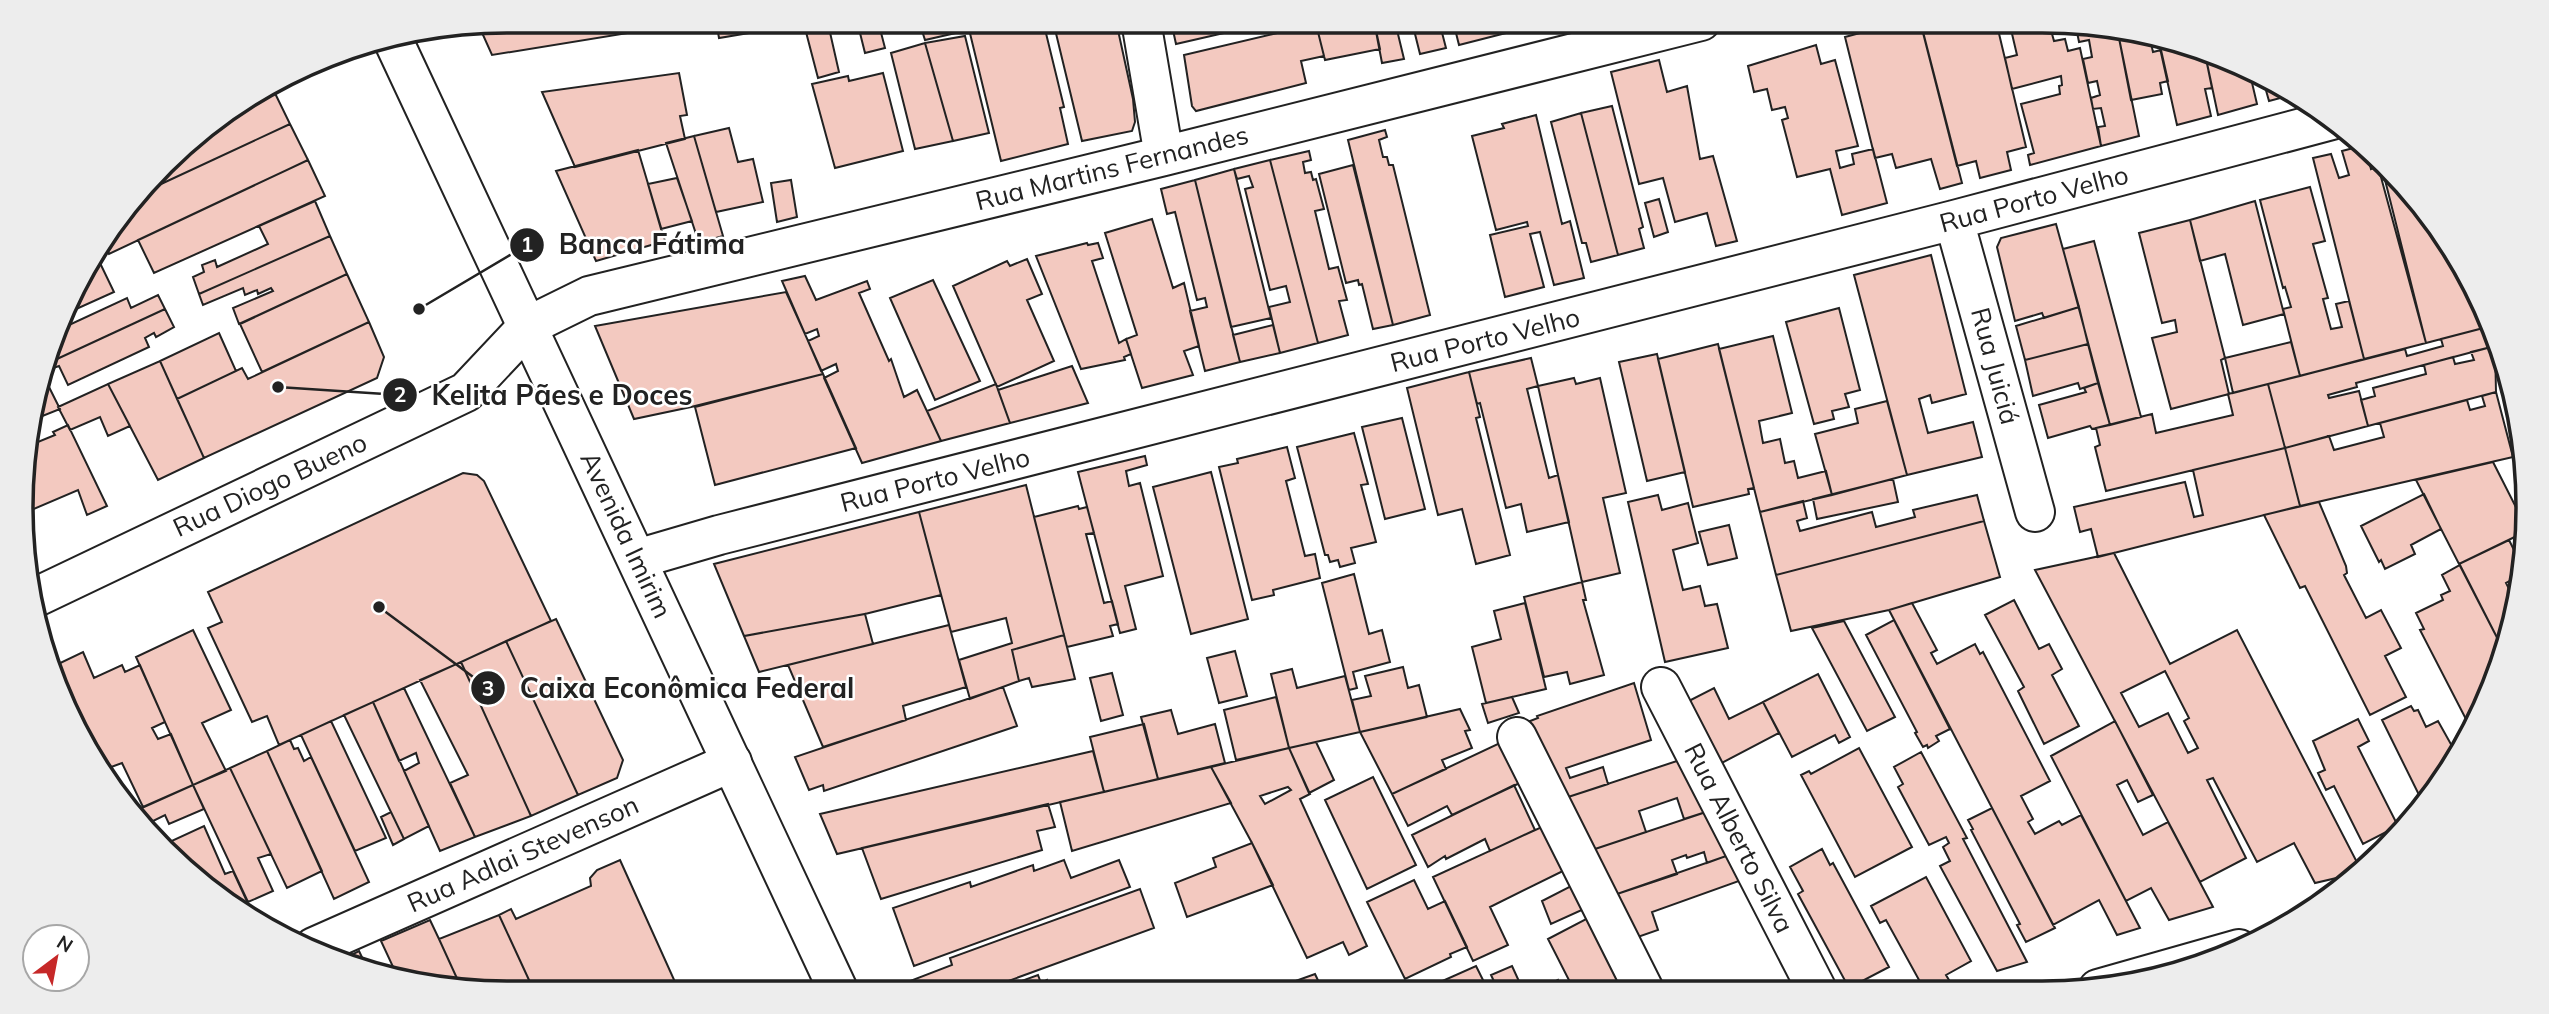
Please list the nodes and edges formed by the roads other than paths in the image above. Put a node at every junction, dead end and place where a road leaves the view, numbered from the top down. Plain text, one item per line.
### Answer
1 (1143, 33) edge
2 (1653, 33) edge
3 (397, 46) edge
4 (2319, 123) edge
5 (1164, 156) junction
6 (1954, 220) junction
7 (528, 326) junction
8 (2035, 512) dead end
9 (637, 559) junction
10 (41, 595) edge
11 (1661, 687) dead end
12 (1517, 737) dead end
13 (732, 762) junction
14 (322, 943) edge
15 (834, 981) edge
16 (1639, 981) edge
17 (1812, 981) edge

1 - 5 street
2 - 5 street, Rua Martins Fernandes
3 - 7 street, Avenida Imirim
4 - 6 street, Rua Porto Velho
5 - 7 street, Rua Martins Fernandes
6 - 8 street, Rua Juiciá
6 - 9 street, Rua Porto Velho
7 - 9 street, Avenida Imirim
7 - 10 street, Rua Diogo Bueno
9 - 13 street, Avenida Imirim
11 - 17 street, Rua Alberto Silva
12 - 16 street
13 - 14 street, Rua Adlai Stevenson
13 - 15 street, Avenida Imirim

